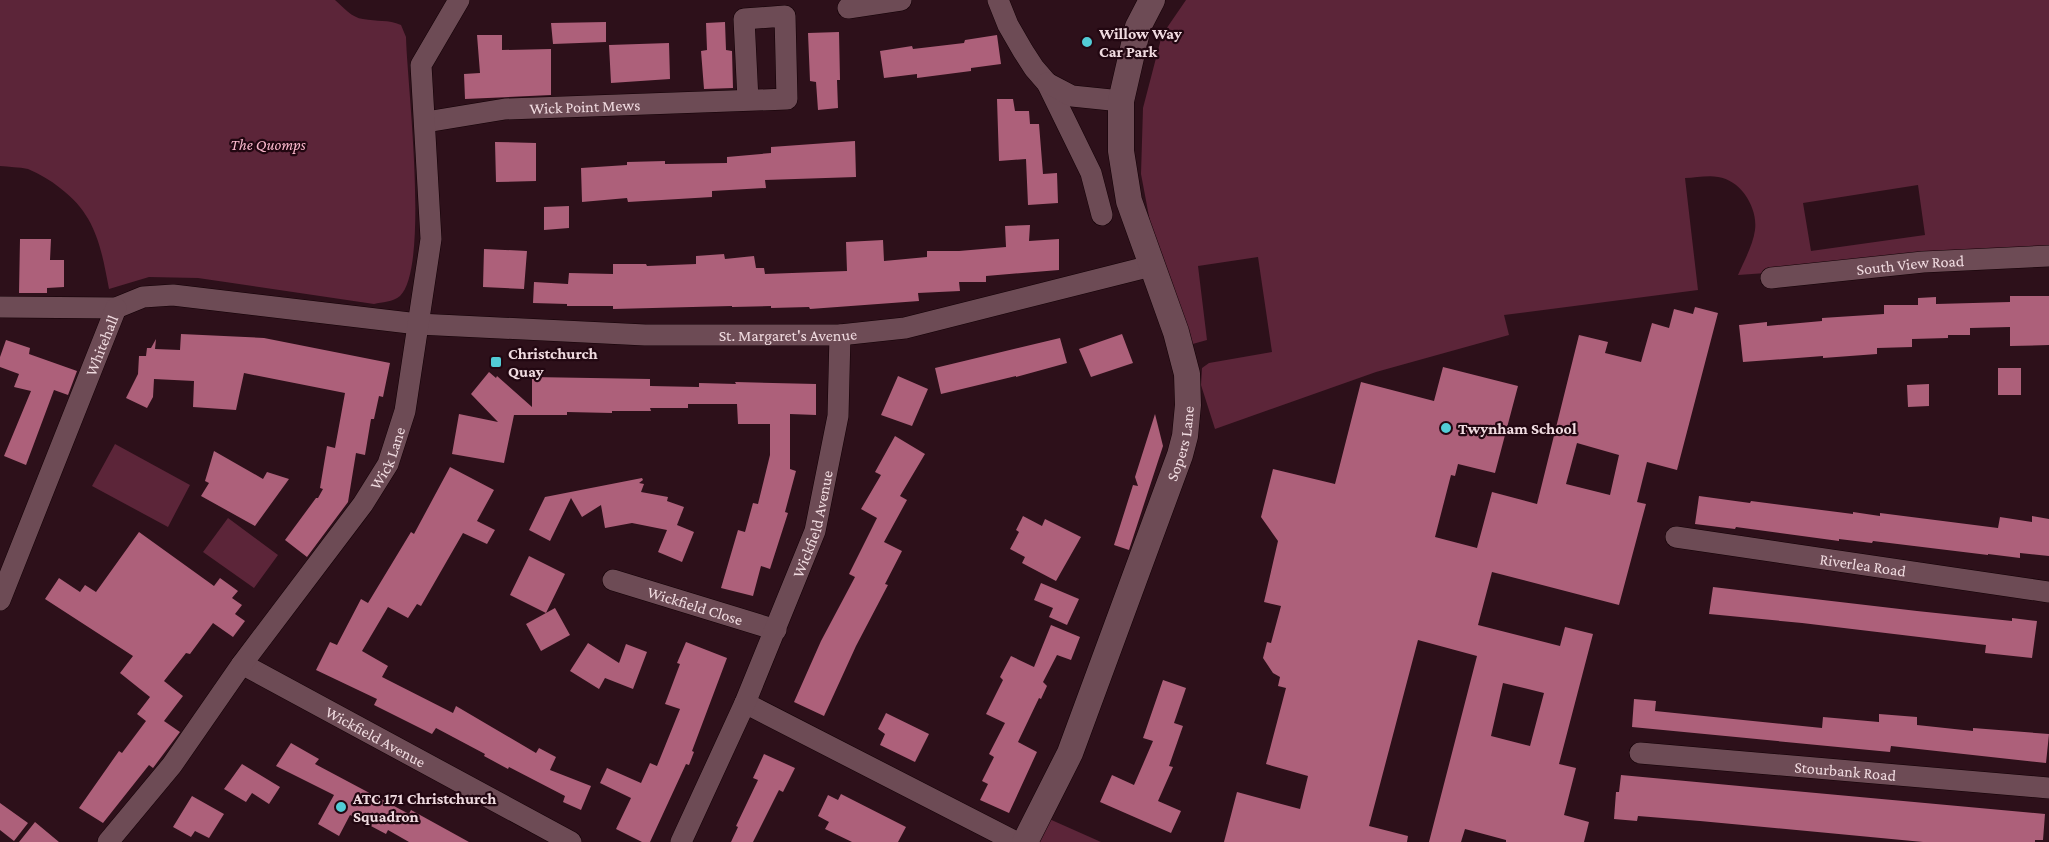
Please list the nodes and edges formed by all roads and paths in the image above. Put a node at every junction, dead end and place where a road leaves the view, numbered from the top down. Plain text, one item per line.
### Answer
1 (459, 0) edge
2 (901, 0) edge
3 (998, 0) edge
4 (1152, 0) edge
5 (848, 8) dead end
6 (1047, 83) junction
7 (748, 100) dead end
8 (1121, 101) junction
9 (426, 122) junction
10 (1102, 215) dead end
11 (2049, 256) edge
12 (1151, 266) junction
13 (1771, 278) dead end
14 (0, 307) edge
15 (116, 308) junction
16 (418, 324) junction
17 (840, 335) junction
18 (1676, 537) dead end
19 (613, 580) dead end
20 (2049, 592) edge
21 (0, 600) edge
22 (776, 630) junction
23 (242, 664) junction
24 (745, 703) junction
25 (1640, 753) dead end
26 (2049, 788) edge
27 (108, 842) edge
28 (571, 842) edge
29 (681, 842) edge
30 (1016, 842) edge
31 (1025, 842) edge

1 - 9 street, Wick Lane
2 - 5 street
3 - 6 street
4 - 8 street, Sopers Lane
6 - 8 street
6 - 10 street
7 - 9 street, Wick Point Mews
8 - 12 street, Sopers Lane
9 - 16 street, Wick Lane
11 - 13 street, South View Road
12 - 17 street, St. Margaret's Avenue
12 - 31 street, Sopers Lane
14 - 15 street
15 - 16 street, Whitehall
15 - 21 street, Whitehall
16 - 17 street, St. Margaret's Avenue
16 - 23 street, Wick Lane
17 - 22 street, Wickfield Avenue
18 - 20 street, Riverlea Road
19 - 22 street, Wickfield Close
22 - 24 street, Wickfield Avenue
23 - 27 street, Wick Lane
23 - 28 street, Wickfield Avenue
24 - 29 street, Wickfield Avenue
24 - 30 street
25 - 26 street, Stourbank Road

